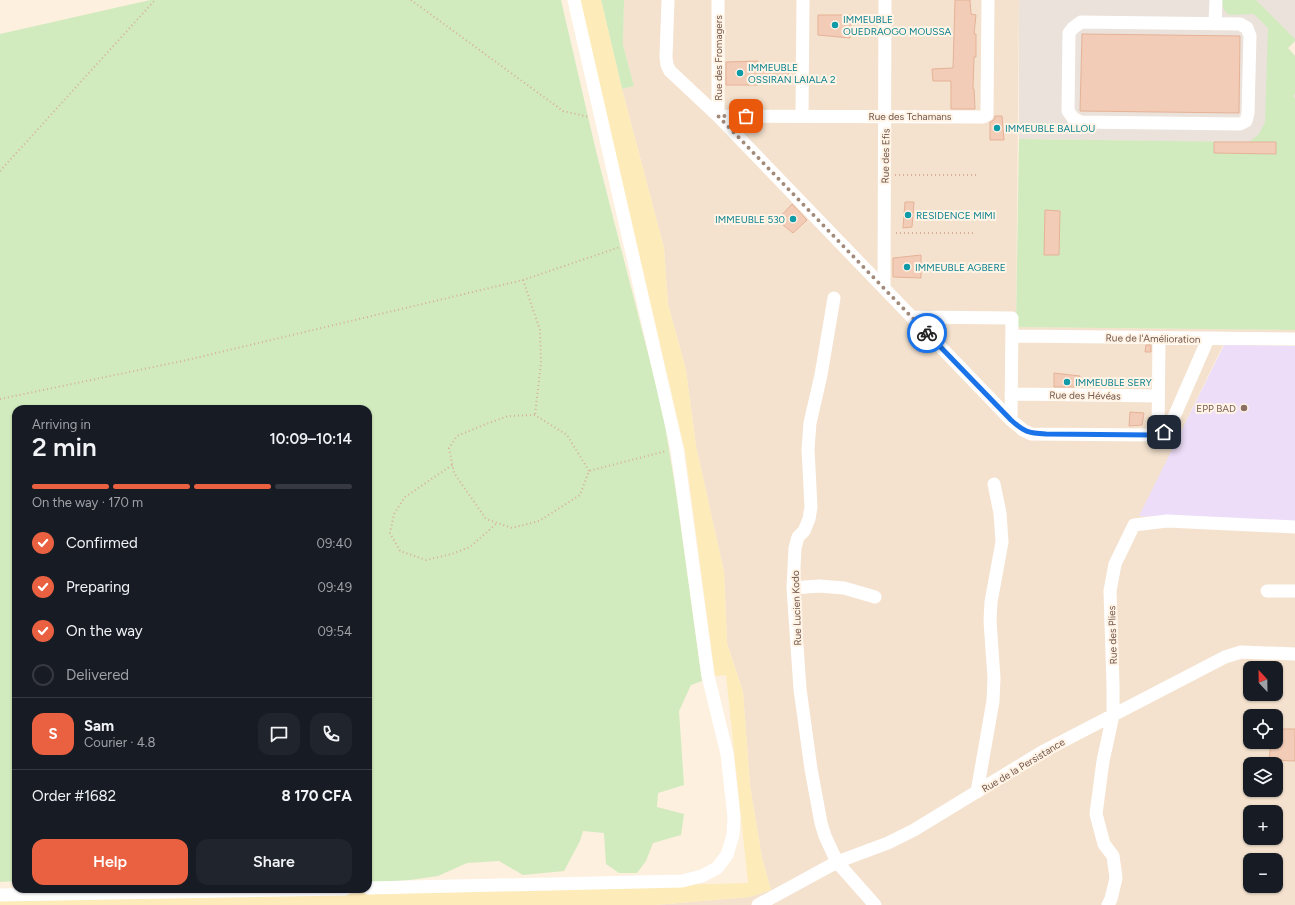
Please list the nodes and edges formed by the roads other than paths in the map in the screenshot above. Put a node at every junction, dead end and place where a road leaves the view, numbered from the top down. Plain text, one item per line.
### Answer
1 (574, 0) edge
2 (668, 0) edge
3 (718, 0) edge
4 (803, 0) edge
5 (885, 0) edge
6 (988, 0) edge
7 (1216, 0) edge
8 (1215, 24) junction
9 (718, 116) junction
10 (802, 116) junction
11 (885, 116) junction
12 (884, 288) junction
13 (834, 298) dead end
14 (913, 317) junction
15 (1012, 336) junction
16 (1159, 338) junction
17 (1208, 339) junction
18 (1295, 339) edge
19 (1011, 394) junction
20 (1158, 396) junction
21 (1011, 420) junction
22 (1158, 434) junction
23 (994, 484) dead end
24 (1295, 526) edge
25 (793, 588) junction
26 (1267, 591) dead end
27 (1295, 591) edge
28 (875, 597) dead end
29 (1295, 654) edge
30 (1113, 715) junction
31 (977, 792) junction
32 (838, 862) junction
33 (372, 888) edge
34 (115, 893) edge
35 (0, 895) edge
36 (758, 905) edge
37 (876, 905) edge
38 (1108, 905) edge

1 - 33 street
2 - 9 street
3 - 9 street, Rue des Fromagers
4 - 10 street
5 - 11 street, Rue des Efis
6 - 11 street, Rue des Tchamans
7 - 8 street
8 - 8 street
9 - 10 street, Rue des Tchamans
9 - 12 street
10 - 11 street, Rue des Tchamans
11 - 12 street, Rue des Efis
12 - 14 street
13 - 25 street, Rue Lucien Kodo
14 - 15 street
14 - 21 street
15 - 16 street, Rue de l'Amélioration
15 - 19 street
16 - 17 street, Rue de l'Amélioration
16 - 20 street
17 - 18 street, Rue de l'Amélioration
17 - 22 street
19 - 20 street, Rue des Hévéas
19 - 21 street
20 - 22 street
21 - 22 street
23 - 31 street
24 - 30 street, Rue des Plies
25 - 28 street
25 - 32 street, Rue Lucien Kodo
26 - 27 street
29 - 30 street, Rue de la Persistance
30 - 31 street, Rue de la Persistance
30 - 38 street, Rue des Plies
31 - 32 street, Rue de la Persistance
32 - 36 street, Rue de la Persistance
32 - 37 street, Rue Lucien Kodo
34 - 35 street

